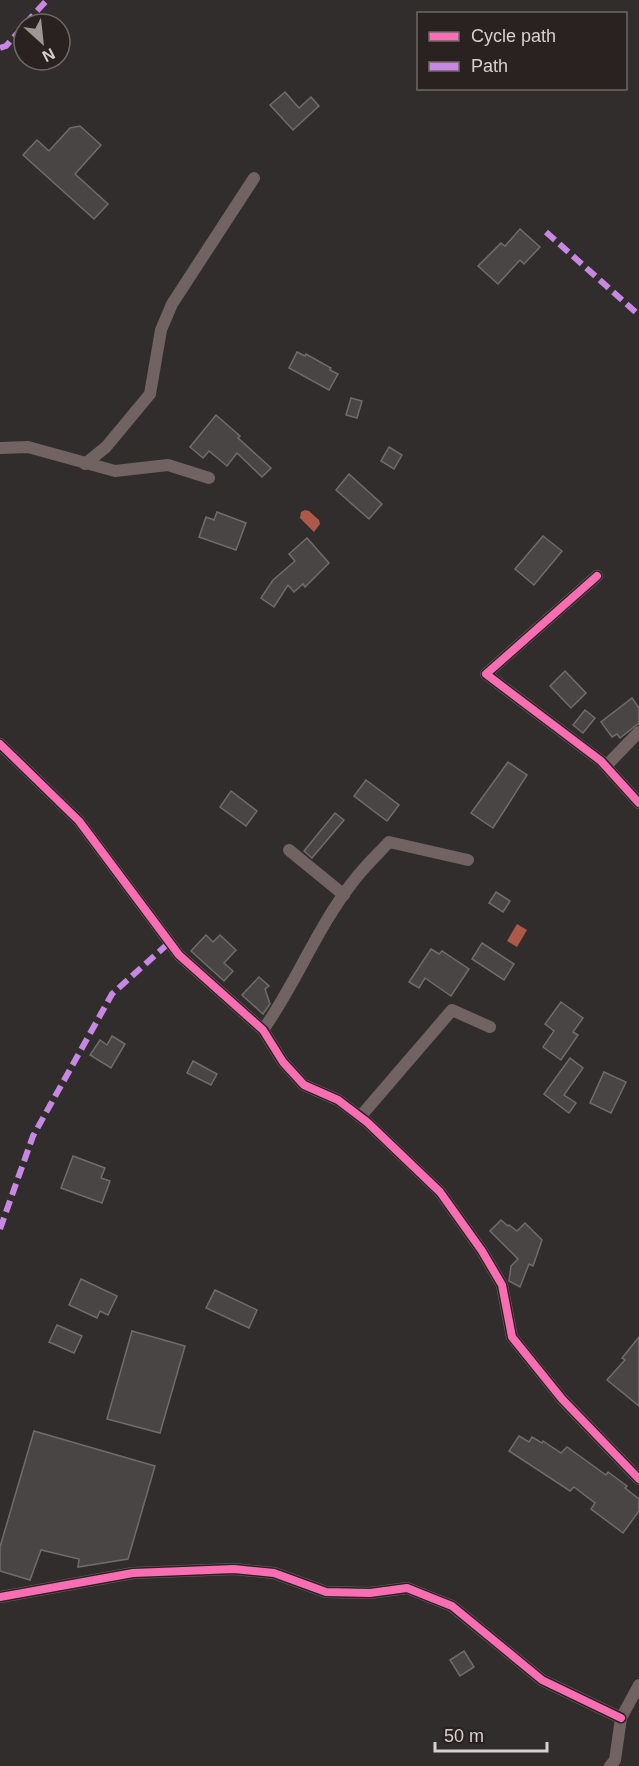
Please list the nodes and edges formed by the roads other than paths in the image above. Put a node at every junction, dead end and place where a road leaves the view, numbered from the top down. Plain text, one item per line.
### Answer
1 (254, 178) dead end
2 (0, 448) edge
3 (85, 464) junction
4 (209, 478) dead end
5 (597, 576) dead end
6 (639, 732) edge
7 (0, 744) edge
8 (606, 766) junction
9 (639, 803) edge
10 (289, 850) dead end
11 (468, 860) dead end
12 (344, 895) junction
13 (490, 1027) dead end
14 (263, 1030) junction
15 (360, 1117) junction
16 (639, 1479) edge
17 (0, 1597) edge
18 (639, 1685) edge
19 (621, 1718) junction
20 (610, 1766) edge

1 - 3 street
2 - 3 street
3 - 4 street
5 - 8 street
6 - 8 street
7 - 14 street
8 - 9 street
10 - 12 street
11 - 12 street
12 - 14 street
13 - 15 street
14 - 15 street
15 - 16 street
17 - 19 street
18 - 19 street
19 - 20 street

